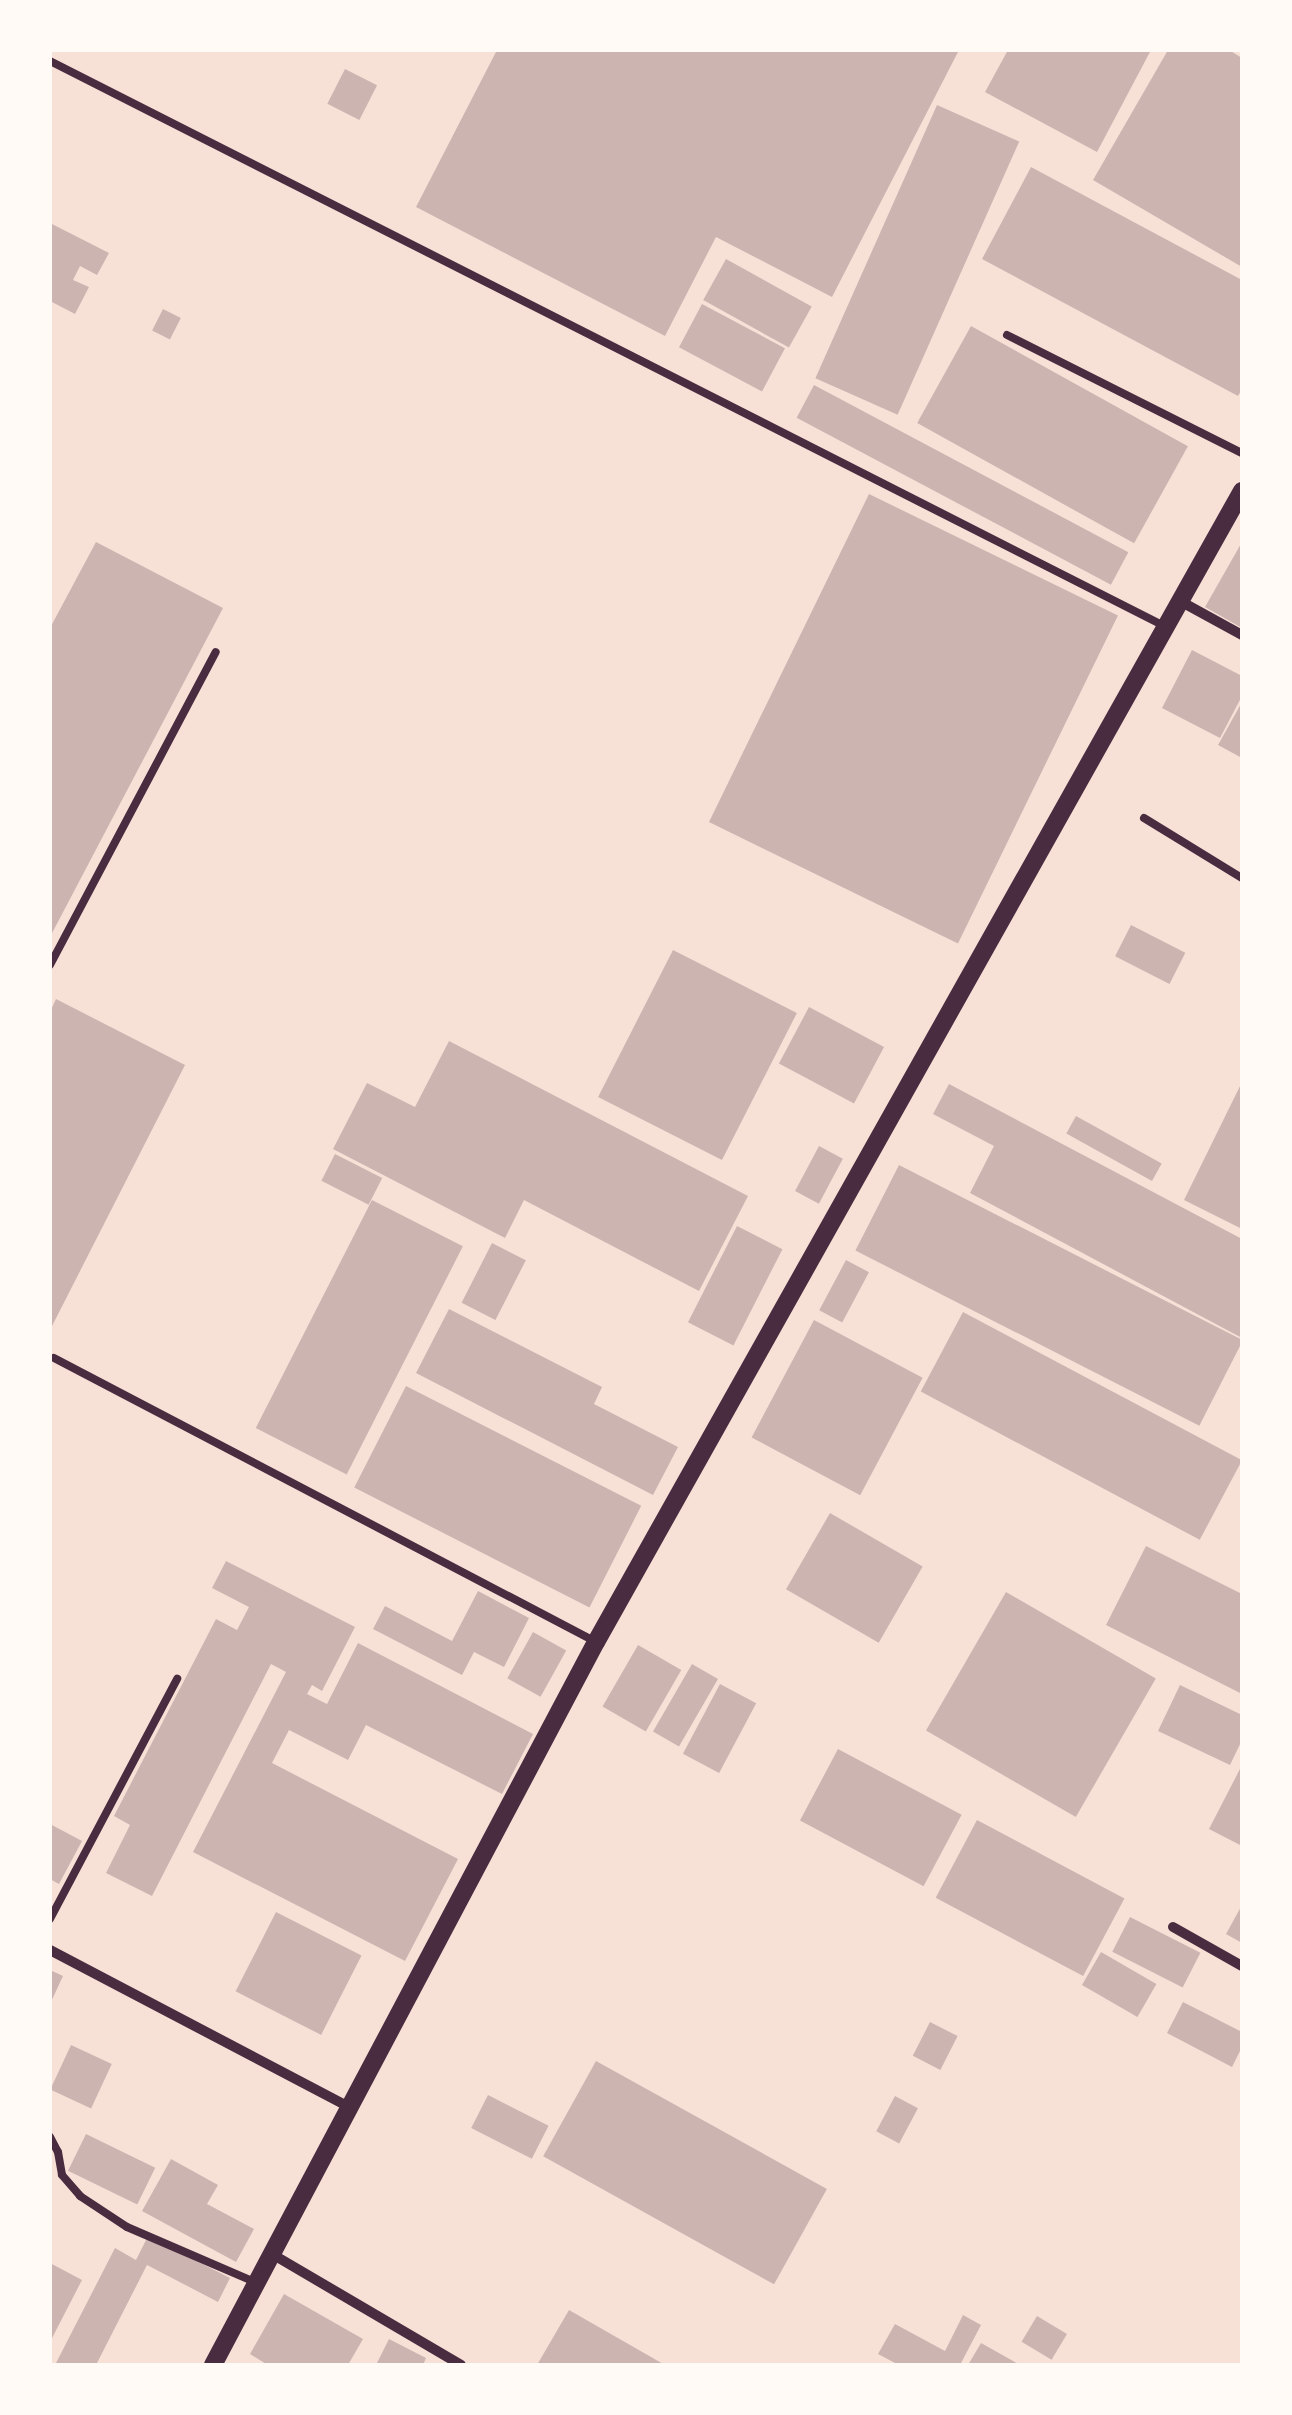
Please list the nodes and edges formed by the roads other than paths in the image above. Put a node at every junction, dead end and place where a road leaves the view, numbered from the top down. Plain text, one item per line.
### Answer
1 (50, 60) edge
2 (1008, 334) dead end
3 (1242, 453) edge
4 (1242, 491) edge
5 (1180, 601) junction
6 (1166, 626) junction
7 (1242, 635) edge
8 (216, 652) dead end
9 (1144, 818) dead end
10 (1242, 878) edge
11 (50, 965) edge
12 (54, 1358) dead end
13 (596, 1642) junction
14 (176, 1679) dead end
15 (50, 1919) edge
16 (1172, 1927) dead end
17 (50, 1950) edge
18 (1242, 1966) edge
19 (349, 2107) junction
20 (50, 2137) edge
21 (272, 2254) junction
22 (259, 2284) junction
23 (212, 2365) edge
24 (461, 2365) edge

1 - 6 lane
2 - 3 lane
4 - 5 street
5 - 6 street
5 - 7 street
6 - 13 street
8 - 11 lane
9 - 10 lane
12 - 13 lane
13 - 19 street
14 - 15 lane
16 - 18 street
17 - 19 street
19 - 21 street
20 - 22 lane
21 - 22 street
21 - 24 street
22 - 23 street

